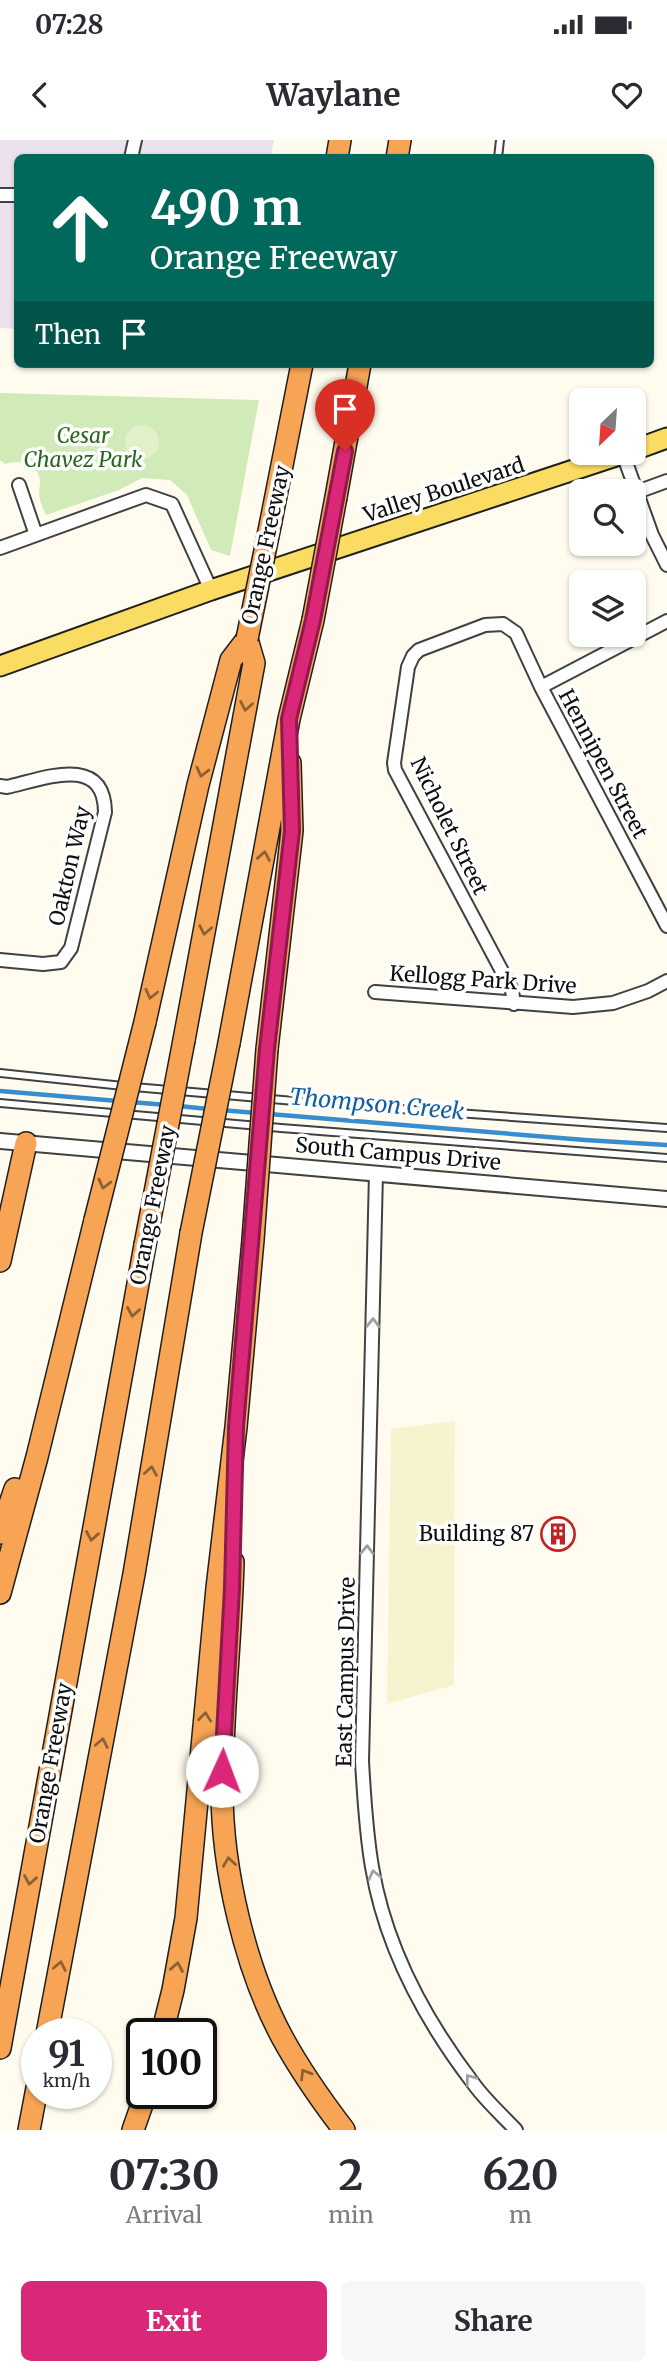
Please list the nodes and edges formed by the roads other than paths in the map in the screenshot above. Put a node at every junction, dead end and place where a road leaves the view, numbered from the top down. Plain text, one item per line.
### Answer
1 (301, 368) edge
2 (359, 368) edge
3 (667, 438) edge
4 (646, 446) edge
5 (588, 466) edge
6 (667, 481) edge
7 (19, 485) dead end
8 (646, 489) edge
9 (646, 518) edge
10 (36, 535) junction
11 (0, 548) edge
12 (667, 565) edge
13 (211, 590) junction
14 (667, 621) edge
15 (503, 624) joint
16 (247, 639) junction
17 (0, 666) edge
18 (541, 687) junction
19 (289, 719) junction
20 (0, 786) edge
21 (667, 926) edge
22 (0, 960) edge
23 (667, 981) edge
24 (375, 992) dead end
25 (514, 1003) junction
26 (0, 1073) edge
27 (0, 1103) edge
28 (667, 1128) edge
29 (0, 1141) edge
30 (26, 1143) junction
31 (667, 1158) edge
32 (376, 1173) junction
33 (667, 1199) edge
34 (0, 1261) edge
35 (68, 1330) junction
36 (236, 1427) junction
37 (0, 1533) edge
38 (0, 1593) edge
39 (50, 2018) edge
40 (166, 2018) edge
41 (0, 2048) edge
42 (33, 2109) edge
43 (140, 2109) edge
44 (29, 2130) edge
45 (133, 2130) edge
46 (344, 2130) edge
47 (516, 2130) edge

1 - 16 highway, Orange Freeway, bridge
2 - 19 highway, Orange Freeway, bridge
3 - 4 main road, Valley Boulevard
5 - 13 main road, Valley Boulevard
6 - 8 street
7 - 10 street
9 - 12 street
10 - 11 street
10 - 13 street
13 - 17 main road, Valley Boulevard
14 - 18 street
15 - 18 street, Hennipen Street
15 - 25 street, Nicholet Street
16 -> 35 highway, bridge
16 -> 41 highway, Orange Freeway, bridge
18 - 21 street, Hennipen Street
19 - 36 highway, bridge
39 -> 19 highway, Orange Freeway, bridge
20 - 22 street, Oakton Way
23 - 25 street, Kellogg Park Drive
24 - 25 street, Kellogg Park Drive
26 - 28 lane
27 - 31 lane
29 - 30 street, South Campus Drive
30 - 32 street, South Campus Drive
30 - 34 highway
32 - 33 street, South Campus Drive
47 -> 32 street, East Campus Drive
35 - 37 highway
35 - 38 highway
40 -> 36 highway
46 -> 36 highway
42 - 44 highway
43 - 45 highway

